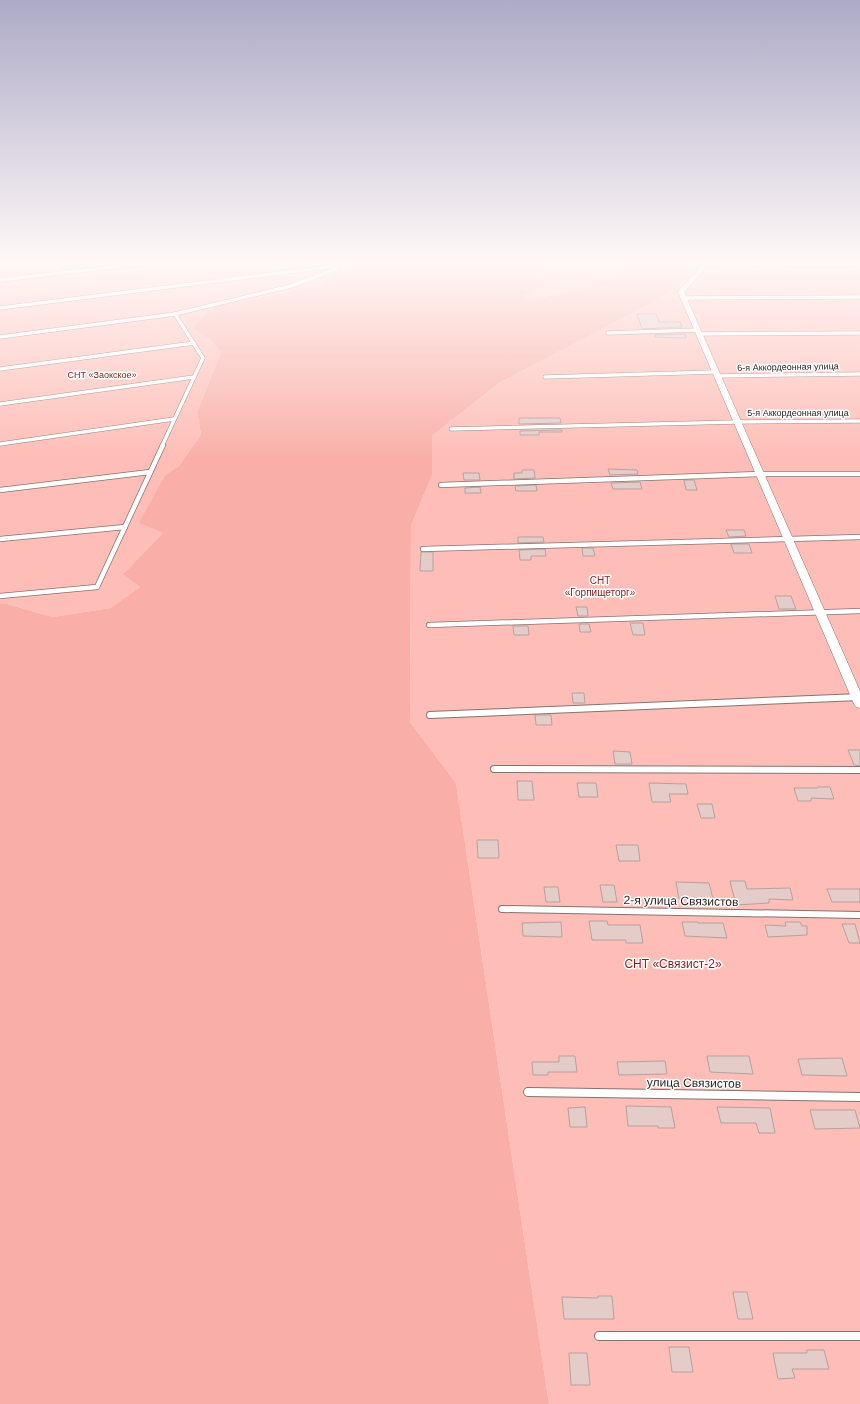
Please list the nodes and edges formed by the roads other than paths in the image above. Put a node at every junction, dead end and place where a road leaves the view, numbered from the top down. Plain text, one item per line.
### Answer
1 (65, 329) edge
2 (185, 329) edge
3 (696, 329) edge
4 (698, 332) junction
5 (608, 333) dead end
6 (860, 333) edge
7 (0, 337) edge
8 (194, 343) junction
9 (0, 369) edge
10 (716, 374) junction
11 (860, 374) edge
12 (194, 377) junction
13 (545, 377) dead end
14 (0, 404) edge
15 (174, 419) junction
16 (860, 421) edge
17 (737, 422) junction
18 (451, 429) dead end
19 (0, 444) edge
20 (150, 472) junction
21 (760, 474) junction
22 (860, 474) edge
23 (441, 484) dead end
24 (0, 490) edge
25 (125, 527) junction
26 (860, 537) edge
27 (788, 538) junction
28 (0, 539) edge
29 (423, 549) dead end
30 (0, 596) edge
31 (860, 611) edge
32 (820, 612) junction
33 (429, 625) dead end
34 (859, 700) edge
35 (430, 715) dead end
36 (494, 769) dead end
37 (860, 770) edge
38 (502, 909) dead end
39 (860, 915) edge
40 (528, 1092) dead end
41 (860, 1097) edge
42 (599, 1336) dead end
43 (860, 1336) edge

1 - 7 lane
2 - 8 lane
3 - 4 street
4 - 5 lane
4 - 6 lane
4 - 10 street
8 - 9 lane
8 - 12 lane
10 - 11 lane, 6-я Аккордеонная улица
10 - 13 lane, 6-я Аккордеонная улица
10 - 17 street
12 - 14 lane
12 - 15 lane
15 - 19 lane
15 - 20 lane
16 - 17 lane, 5-я Аккордеонная улица
17 - 18 lane, 5-я Аккордеонная улица
17 - 21 street
20 - 24 lane
20 - 25 lane
21 - 22 lane
21 - 23 lane
21 - 27 street
25 - 28 lane
25 - 30 lane
26 - 27 lane
27 - 29 lane
27 - 32 street
31 - 32 lane
32 - 33 lane
32 - 34 street
34 - 35 lane
36 - 37 lane
38 - 39 lane, 2-я улица Связистов
40 - 41 lane, улица Связистов
42 - 43 lane

